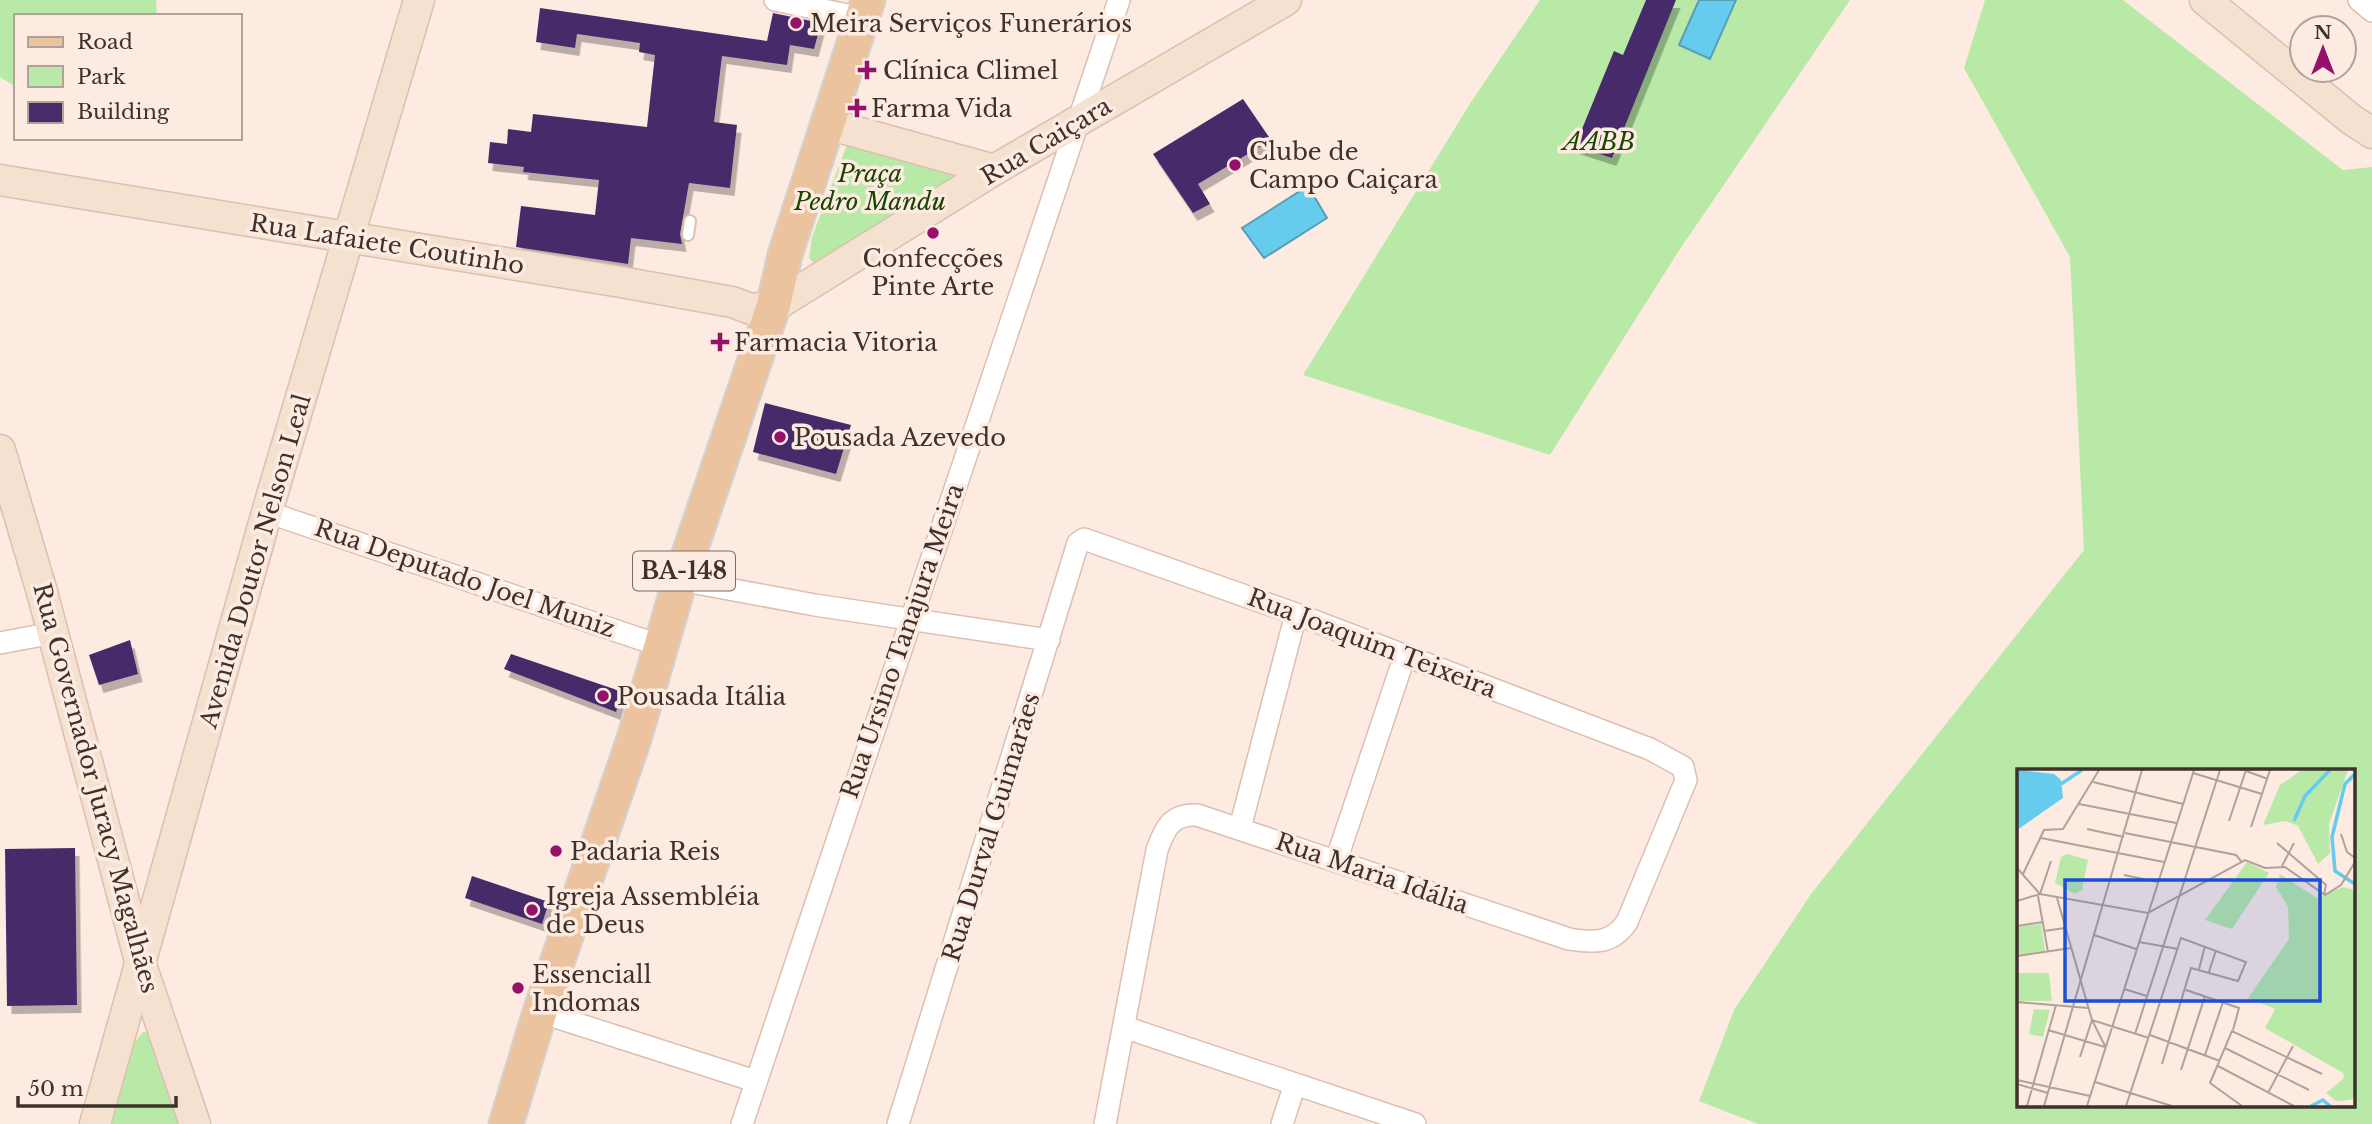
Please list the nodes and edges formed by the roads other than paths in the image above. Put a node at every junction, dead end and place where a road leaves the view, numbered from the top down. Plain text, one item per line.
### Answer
1 (419, 0) edge
2 (775, 0) edge
3 (1119, 0) edge
4 (1286, 0) edge
5 (2205, 0) edge
6 (2359, 0) edge
7 (865, 9) edge
8 (2372, 10) edge
9 (1077, 123) junction
10 (828, 124) junction
11 (2372, 132) edge
12 (994, 170) junction
13 (0, 180) edge
14 (690, 221) dead end
15 (688, 235) dead end
16 (349, 239) junction
17 (773, 307) junction
18 (0, 450) edge
19 (267, 512) junction
20 (1092, 541) joint
21 (680, 580) junction
22 (1296, 614) junction
23 (909, 619) junction
24 (53, 633) junction
25 (1049, 639) junction
26 (0, 643) edge
27 (662, 646) junction
28 (1405, 656) junction
29 (1240, 828) junction
30 (1336, 861) junction
31 (1569, 939) joint
32 (141, 965) junction
33 (540, 1012) junction
34 (1124, 1027) junction
35 (755, 1081) junction
36 (1295, 1084) junction
37 (95, 1124) edge
38 (195, 1124) edge
39 (506, 1124) edge
40 (742, 1124) edge
41 (898, 1124) edge
42 (1105, 1124) edge
43 (1282, 1124) edge
44 (1415, 1124) edge

1 - 16 street, Avenida Doutor Nelson Leal
2 - 7 street
3 - 9 street, Rua Ursino Tanajura Meira
4 - 9 street, Rua Caiçara
5 - 11 street
6 - 8 street
7 - 10 main road, BA-148
9 - 12 street, Rua Caiçara
9 - 23 street, Rua Ursino Tanajura Meira
10 - 12 street
10 - 17 main road, BA-148
12 - 17 street, Rua Caiçara
13 - 16 street, Rua Lafaiete Coutinho
14 - 15 lane
16 - 17 street, Rua Lafaiete Coutinho
16 - 19 street, Avenida Doutor Nelson Leal
17 - 21 main road, BA-148
18 - 24 street, Rua Governador Juracy Magalhães
19 - 27 street, Rua Deputado Joel Muniz
19 - 32 street, Avenida Doutor Nelson Leal
20 - 22 street, Rua Joaquim Teixeira
20 - 25 street, Rua Durval Guimarães
21 - 23 street
21 - 27 main road, BA-148
22 - 28 street, Rua Joaquim Teixeira
22 - 29 street
23 - 25 street
23 - 35 street, Rua Ursino Tanajura Meira
24 - 26 street
24 - 32 street, Rua Governador Juracy Magalhães
25 - 41 street, Rua Durval Guimarães
27 - 33 main road, BA-148
28 - 30 street
28 - 31 street, Rua Joaquim Teixeira
29 - 30 street, Rua Maria Idália
29 - 34 street, Rua Maria Idália
30 - 31 street, Rua Maria Idália
32 - 37 street, Avenida Doutor Nelson Leal
32 - 38 street, Rua Governador Juracy Magalhães
33 - 35 street
33 - 39 main road, BA-148
34 - 36 street
34 - 42 street
35 - 40 street, Rua Ursino Tanajura Meira
36 - 43 street
36 - 44 street

